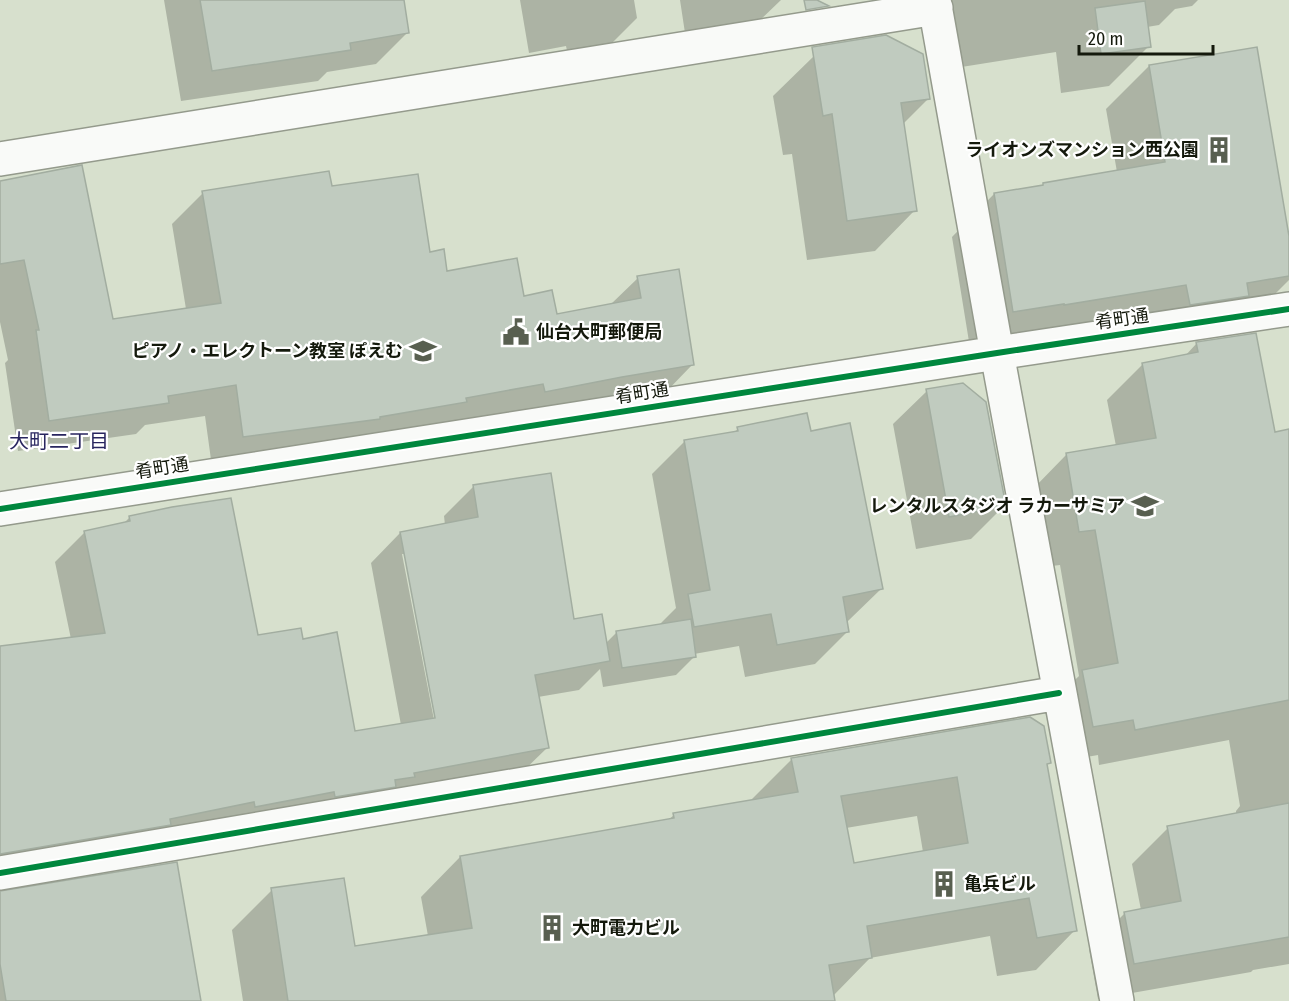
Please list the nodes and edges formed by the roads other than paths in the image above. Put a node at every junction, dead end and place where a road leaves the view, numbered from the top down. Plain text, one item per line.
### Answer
1 (935, 4) edge
2 (0, 159) edge
3 (1289, 309) edge
4 (997, 353) junction
5 (0, 508) edge
6 (1059, 693) junction
7 (0, 873) edge
8 (1117, 1001) edge

1 - 2 street
1 - 4 street
3 - 4 street, 肴町通
4 - 5 street, 肴町通
4 - 6 street
6 - 7 street
6 - 8 street

